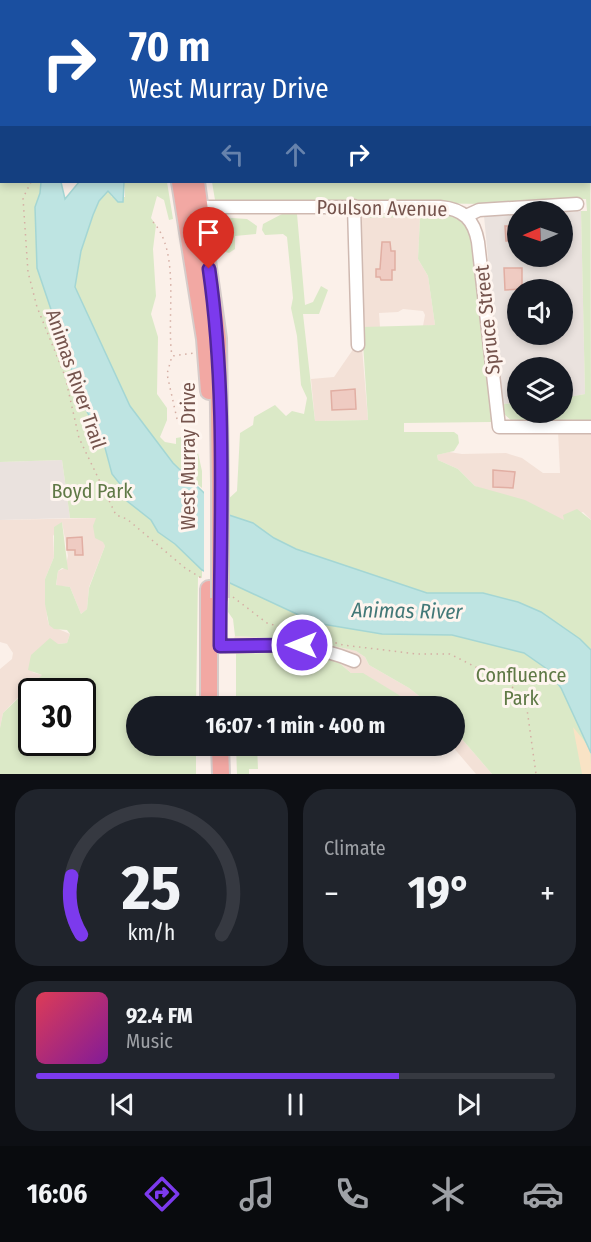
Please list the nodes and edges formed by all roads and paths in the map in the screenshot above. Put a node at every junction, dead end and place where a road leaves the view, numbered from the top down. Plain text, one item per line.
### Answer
1 (30, 183) edge
2 (180, 183) edge
3 (196, 183) edge
4 (577, 204) dead end
5 (354, 206) junction
6 (192, 207) junction
7 (466, 216) junction
8 (153, 222) dead end
9 (358, 345) dead end
10 (196, 352) dead end
11 (172, 356) junction
12 (177, 419) dead end
13 (591, 427) edge
14 (216, 590) junction
15 (220, 646) junction
16 (354, 661) dead end
17 (210, 696) edge
18 (220, 696) edge
19 (209, 756) edge
20 (220, 756) edge
21 (209, 774) edge
22 (220, 774) edge
23 (536, 774) edge

1 - 14 path, Animas River Trail
2 - 6 highway
3 - 6 highway
4 - 7 street, Poulson Avenue
5 - 6 street, Poulson Avenue
5 - 7 street, Poulson Avenue
5 - 9 street
6 - 14 highway, West Murray Drive
7 - 13 street, Spruce Street
8 - 11 path
10 - 11 path
11 - 12 path
14 - 15 highway, West Murray Drive
14 - 17 highway, West Murray Drive
14 - 23 path, Animas River Trail
15 - 16 street
15 - 18 highway, West Murray Drive
19 - 21 highway
20 - 22 highway

